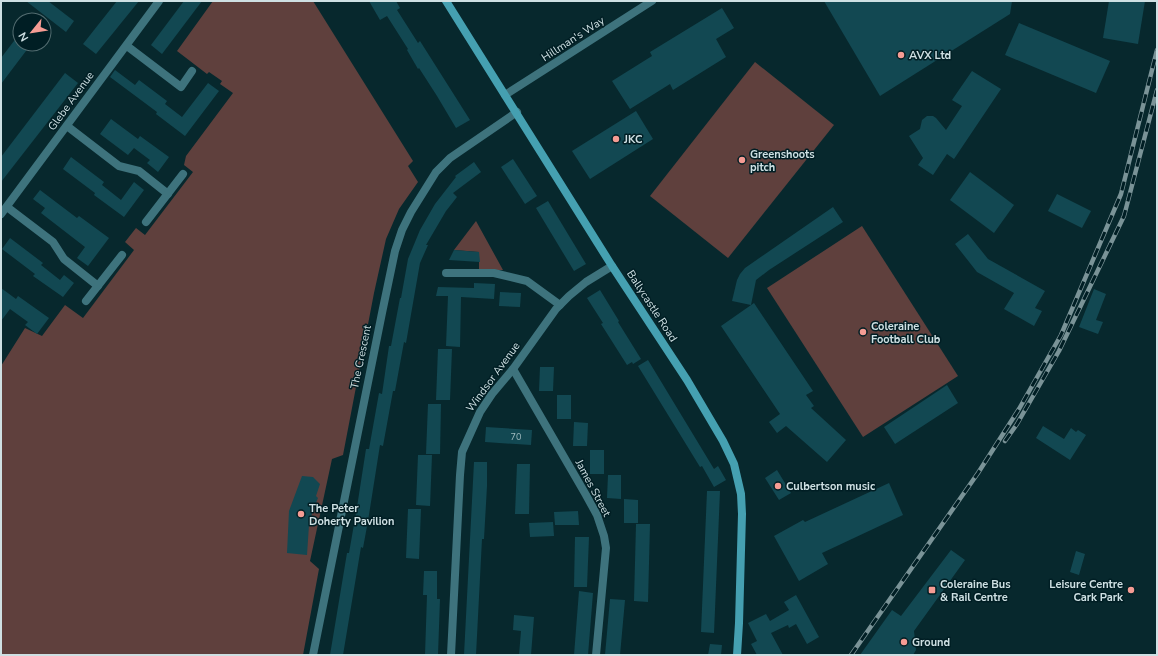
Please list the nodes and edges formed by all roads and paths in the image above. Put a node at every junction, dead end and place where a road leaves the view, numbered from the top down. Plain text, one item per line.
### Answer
1 (159, 1) edge
2 (446, 1) edge
3 (652, 1) edge
4 (127, 46) junction
5 (192, 71) dead end
6 (505, 95) junction
7 (517, 112) junction
8 (67, 126) junction
9 (183, 174) dead end
10 (168, 194) junction
11 (7, 207) junction
12 (1, 214) edge
13 (146, 222) dead end
14 (122, 255) dead end
15 (612, 266) junction
16 (446, 273) dead end
17 (98, 286) junction
18 (86, 302) dead end
19 (560, 305) junction
20 (513, 369) junction
21 (313, 655) edge
22 (451, 655) edge
23 (596, 655) edge
24 (737, 655) edge

1 - 4 street, Glebe Avenue
2 - 6 main road, Ballycastle Road
3 - 6 street, Hillman's Way
4 - 5 street
4 - 8 street, Glebe Avenue
6 - 7 main road, Ballycastle Road
7 - 15 main road, Ballycastle Road
7 - 21 street, The Crescent
8 - 10 street
8 - 11 street, Glebe Avenue
9 - 10 street
10 - 13 street
11 - 12 street, Glebe Avenue
11 - 17 street
14 - 17 street
15 - 19 street, Windsor Avenue
15 - 24 main road, Ballycastle Road
16 - 19 street
17 - 18 street
19 - 20 street, Windsor Avenue
20 - 22 street, Windsor Avenue
20 - 23 street, James Street

